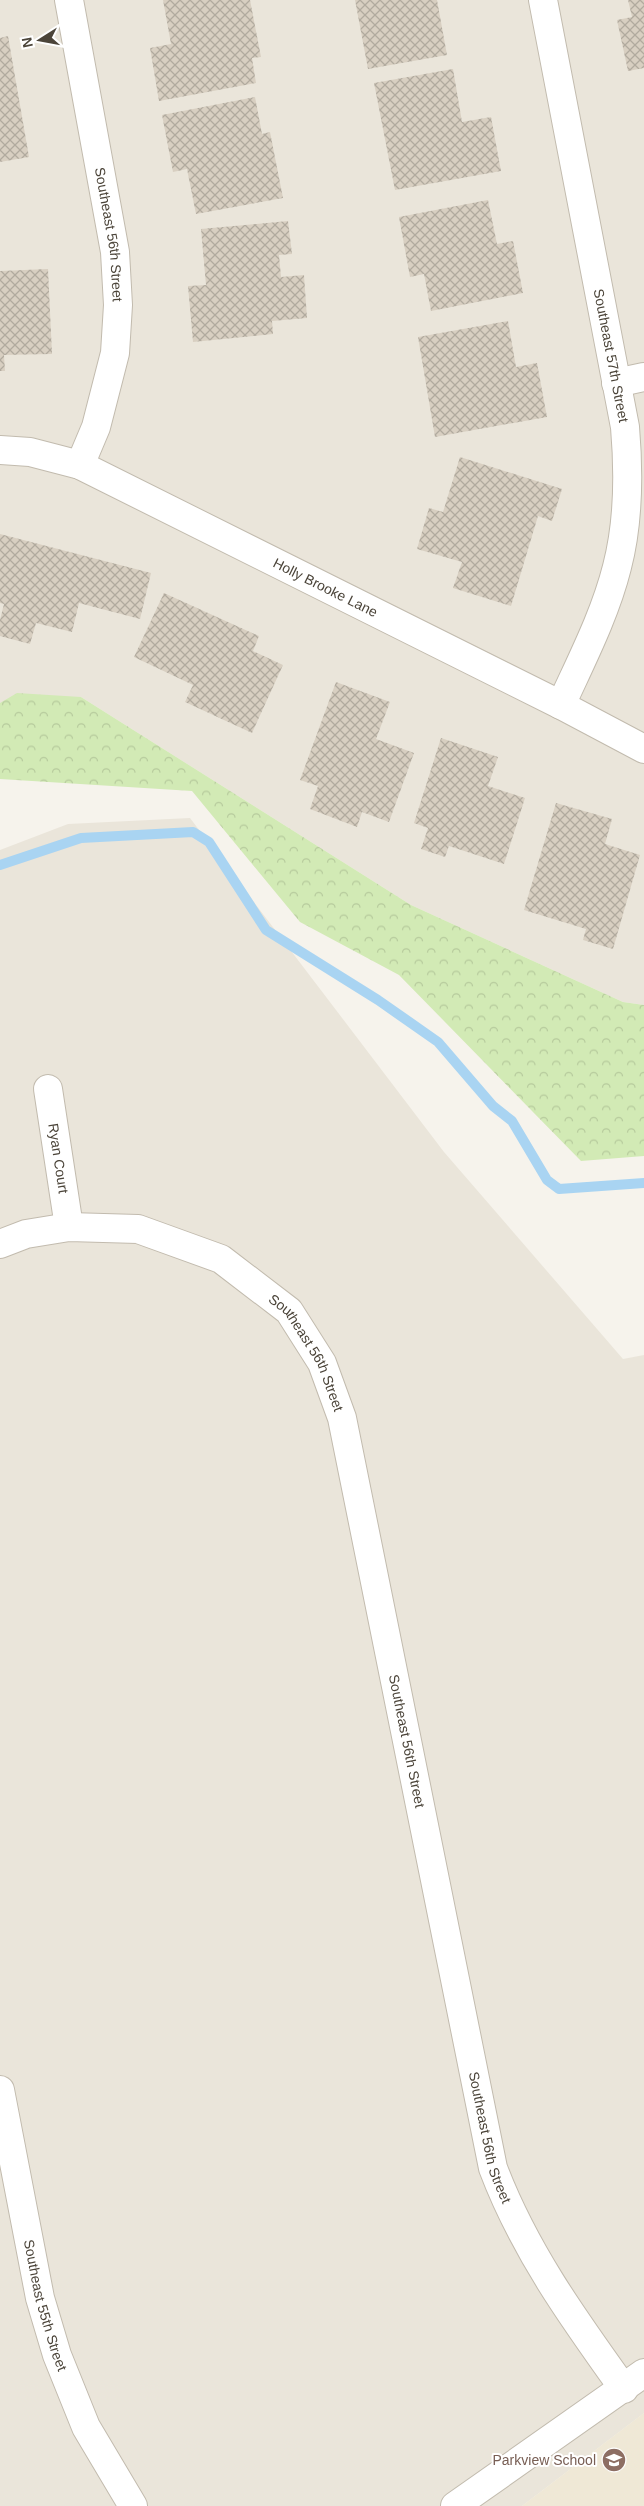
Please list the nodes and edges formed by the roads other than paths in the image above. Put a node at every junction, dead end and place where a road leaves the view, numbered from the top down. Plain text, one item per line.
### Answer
1 (69, 0) edge
2 (542, 0) edge
3 (644, 378) edge
4 (616, 383) junction
5 (0, 450) edge
6 (80, 465) junction
7 (561, 705) junction
8 (644, 749) edge
9 (48, 1089) dead end
10 (69, 1228) junction
11 (0, 1244) edge
12 (0, 2090) edge
13 (634, 2381) edge
14 (133, 2506) edge
15 (455, 2506) edge

1 - 6 street, Southeast 56th Street
2 - 4 street, Southeast 57th Street
3 - 4 street
4 - 7 street, Southeast 57th Street
5 - 6 street, Holly Brooke Lane
6 - 7 street, Holly Brooke Lane
7 - 8 street, Holly Brooke Lane
9 - 10 street, Ryan Court
10 - 11 street, Southeast 56th Street
10 - 13 street, Southeast 56th Street
12 - 14 street, Southeast 55th Street
13 - 15 street

